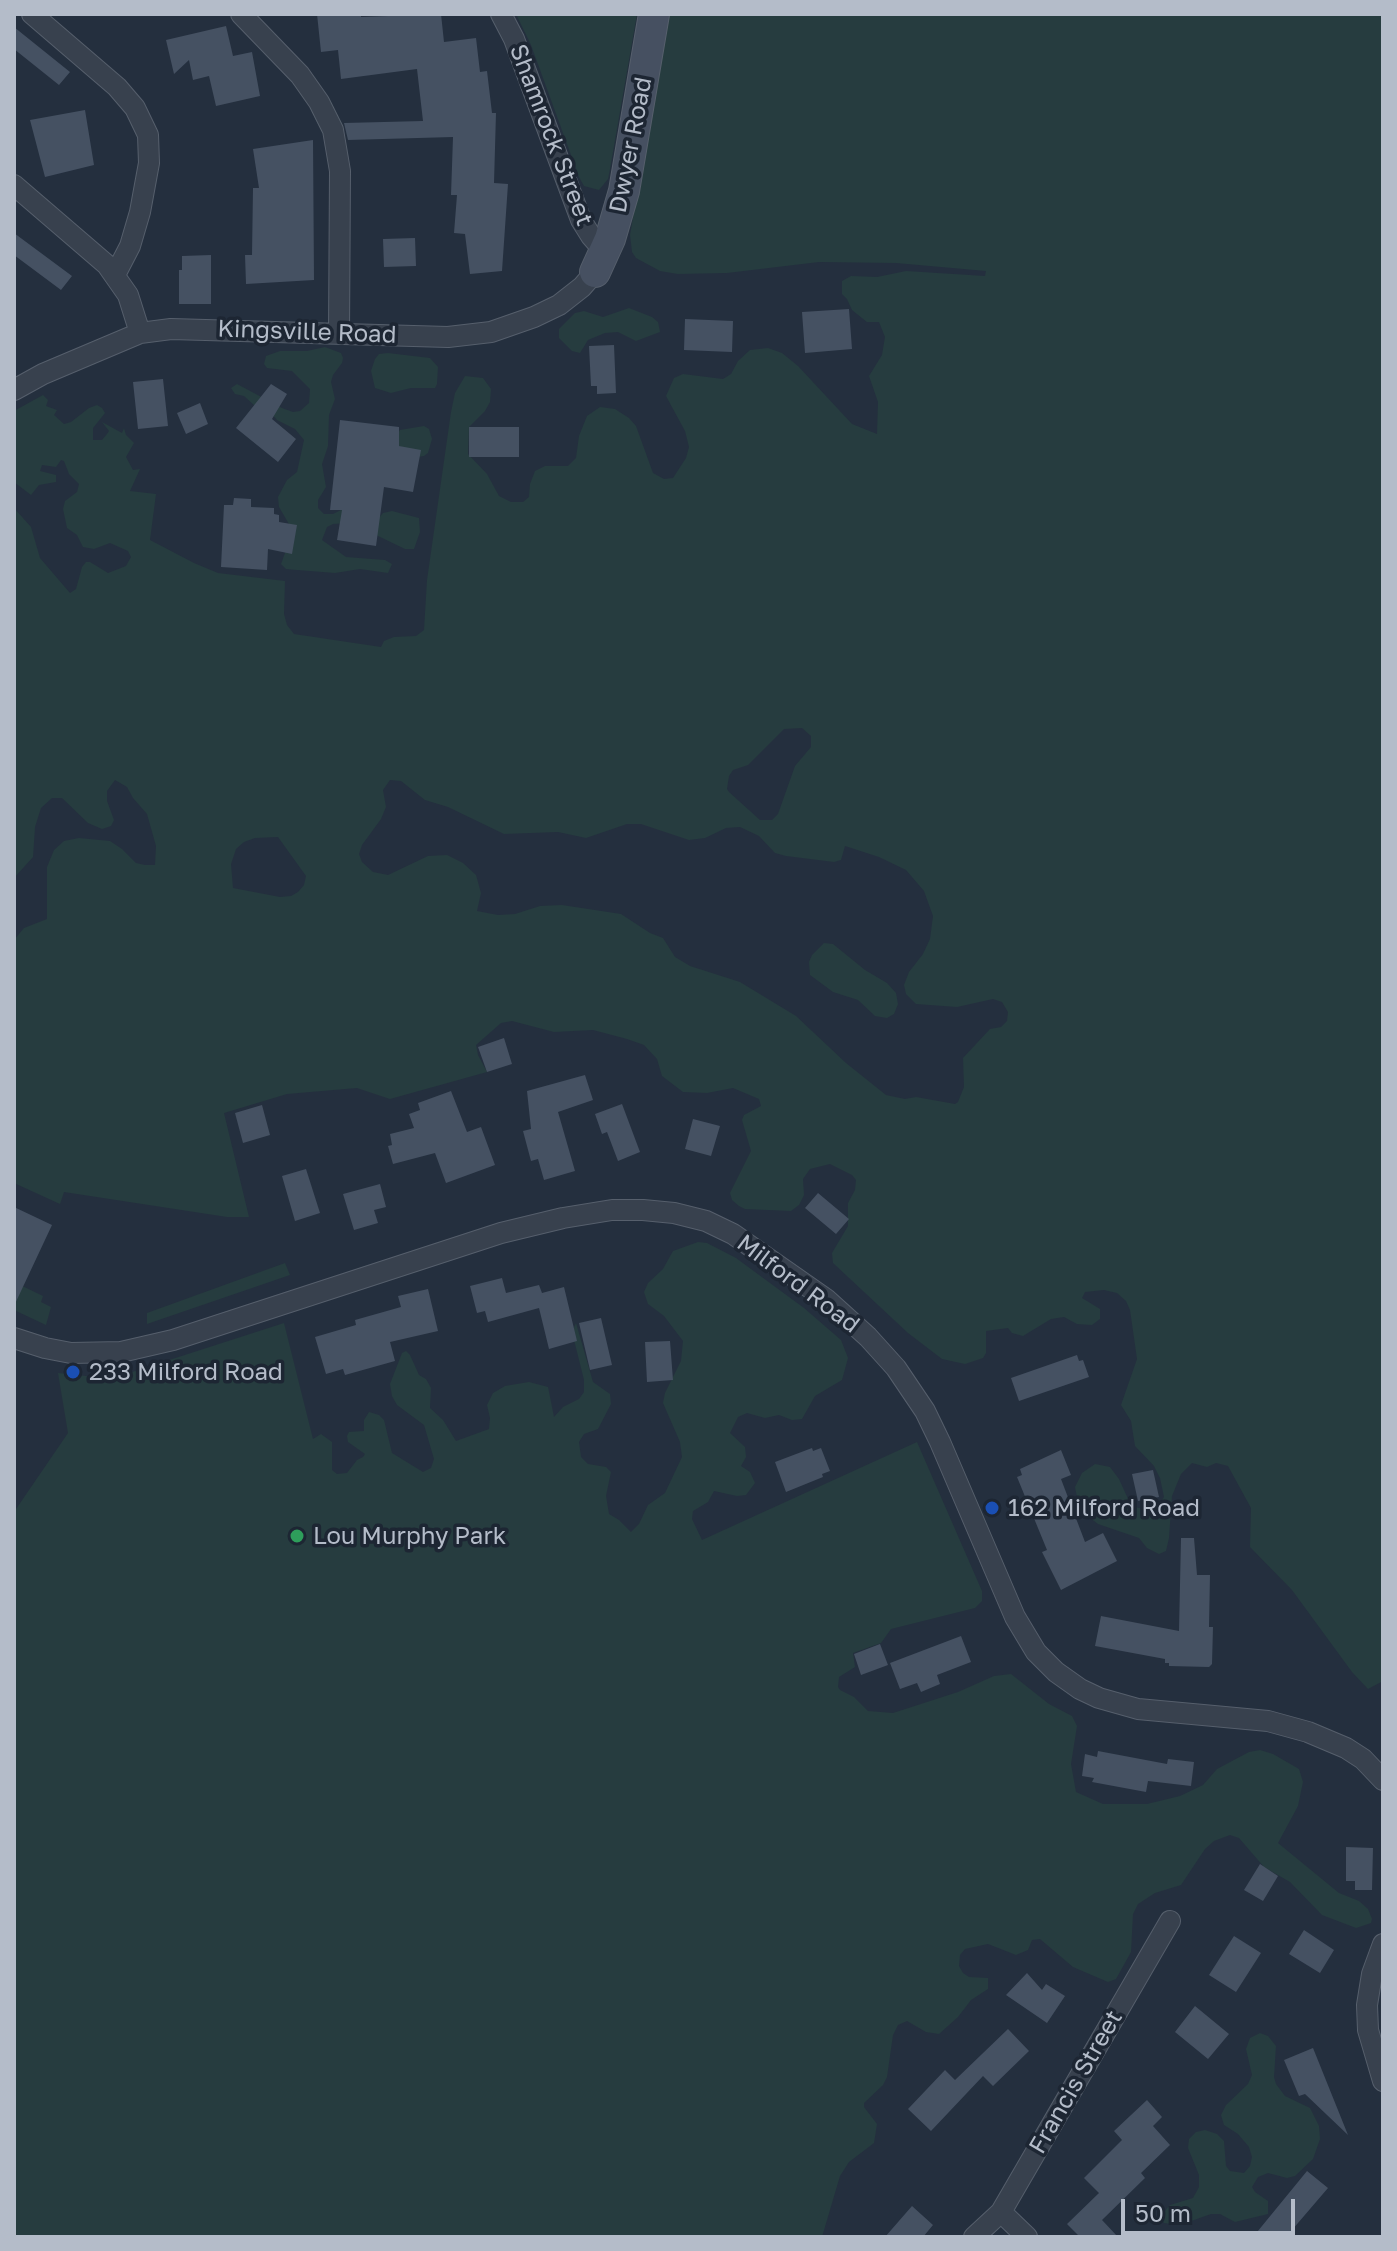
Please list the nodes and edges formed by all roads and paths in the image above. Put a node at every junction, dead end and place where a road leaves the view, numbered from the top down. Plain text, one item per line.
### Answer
1 (32, 14) edge
2 (241, 14) edge
3 (501, 14) edge
4 (654, 14) edge
5 (14, 185) edge
6 (600, 262) junction
7 (115, 275) junction
8 (140, 333) junction
9 (339, 333) junction
10 (14, 390) edge
11 (14, 1338) edge
12 (1383, 1780) edge
13 (1170, 1921) dead end
14 (1383, 1944) edge
15 (1383, 2081) edge
16 (1001, 2212) junction
17 (974, 2237) edge
18 (1027, 2237) edge

1 - 7 street
2 - 9 street
3 - 6 street, Shamrock Street
4 - 6 street, Dwyer Road
5 - 7 street
6 - 9 street, Kingsville Road
7 - 8 street
8 - 9 street, Kingsville Road
8 - 10 street, Kingsville Road
11 - 12 street, Milford Road
13 - 16 street, Francis Street
14 - 15 street
16 - 17 street, Francis Street
16 - 18 street

